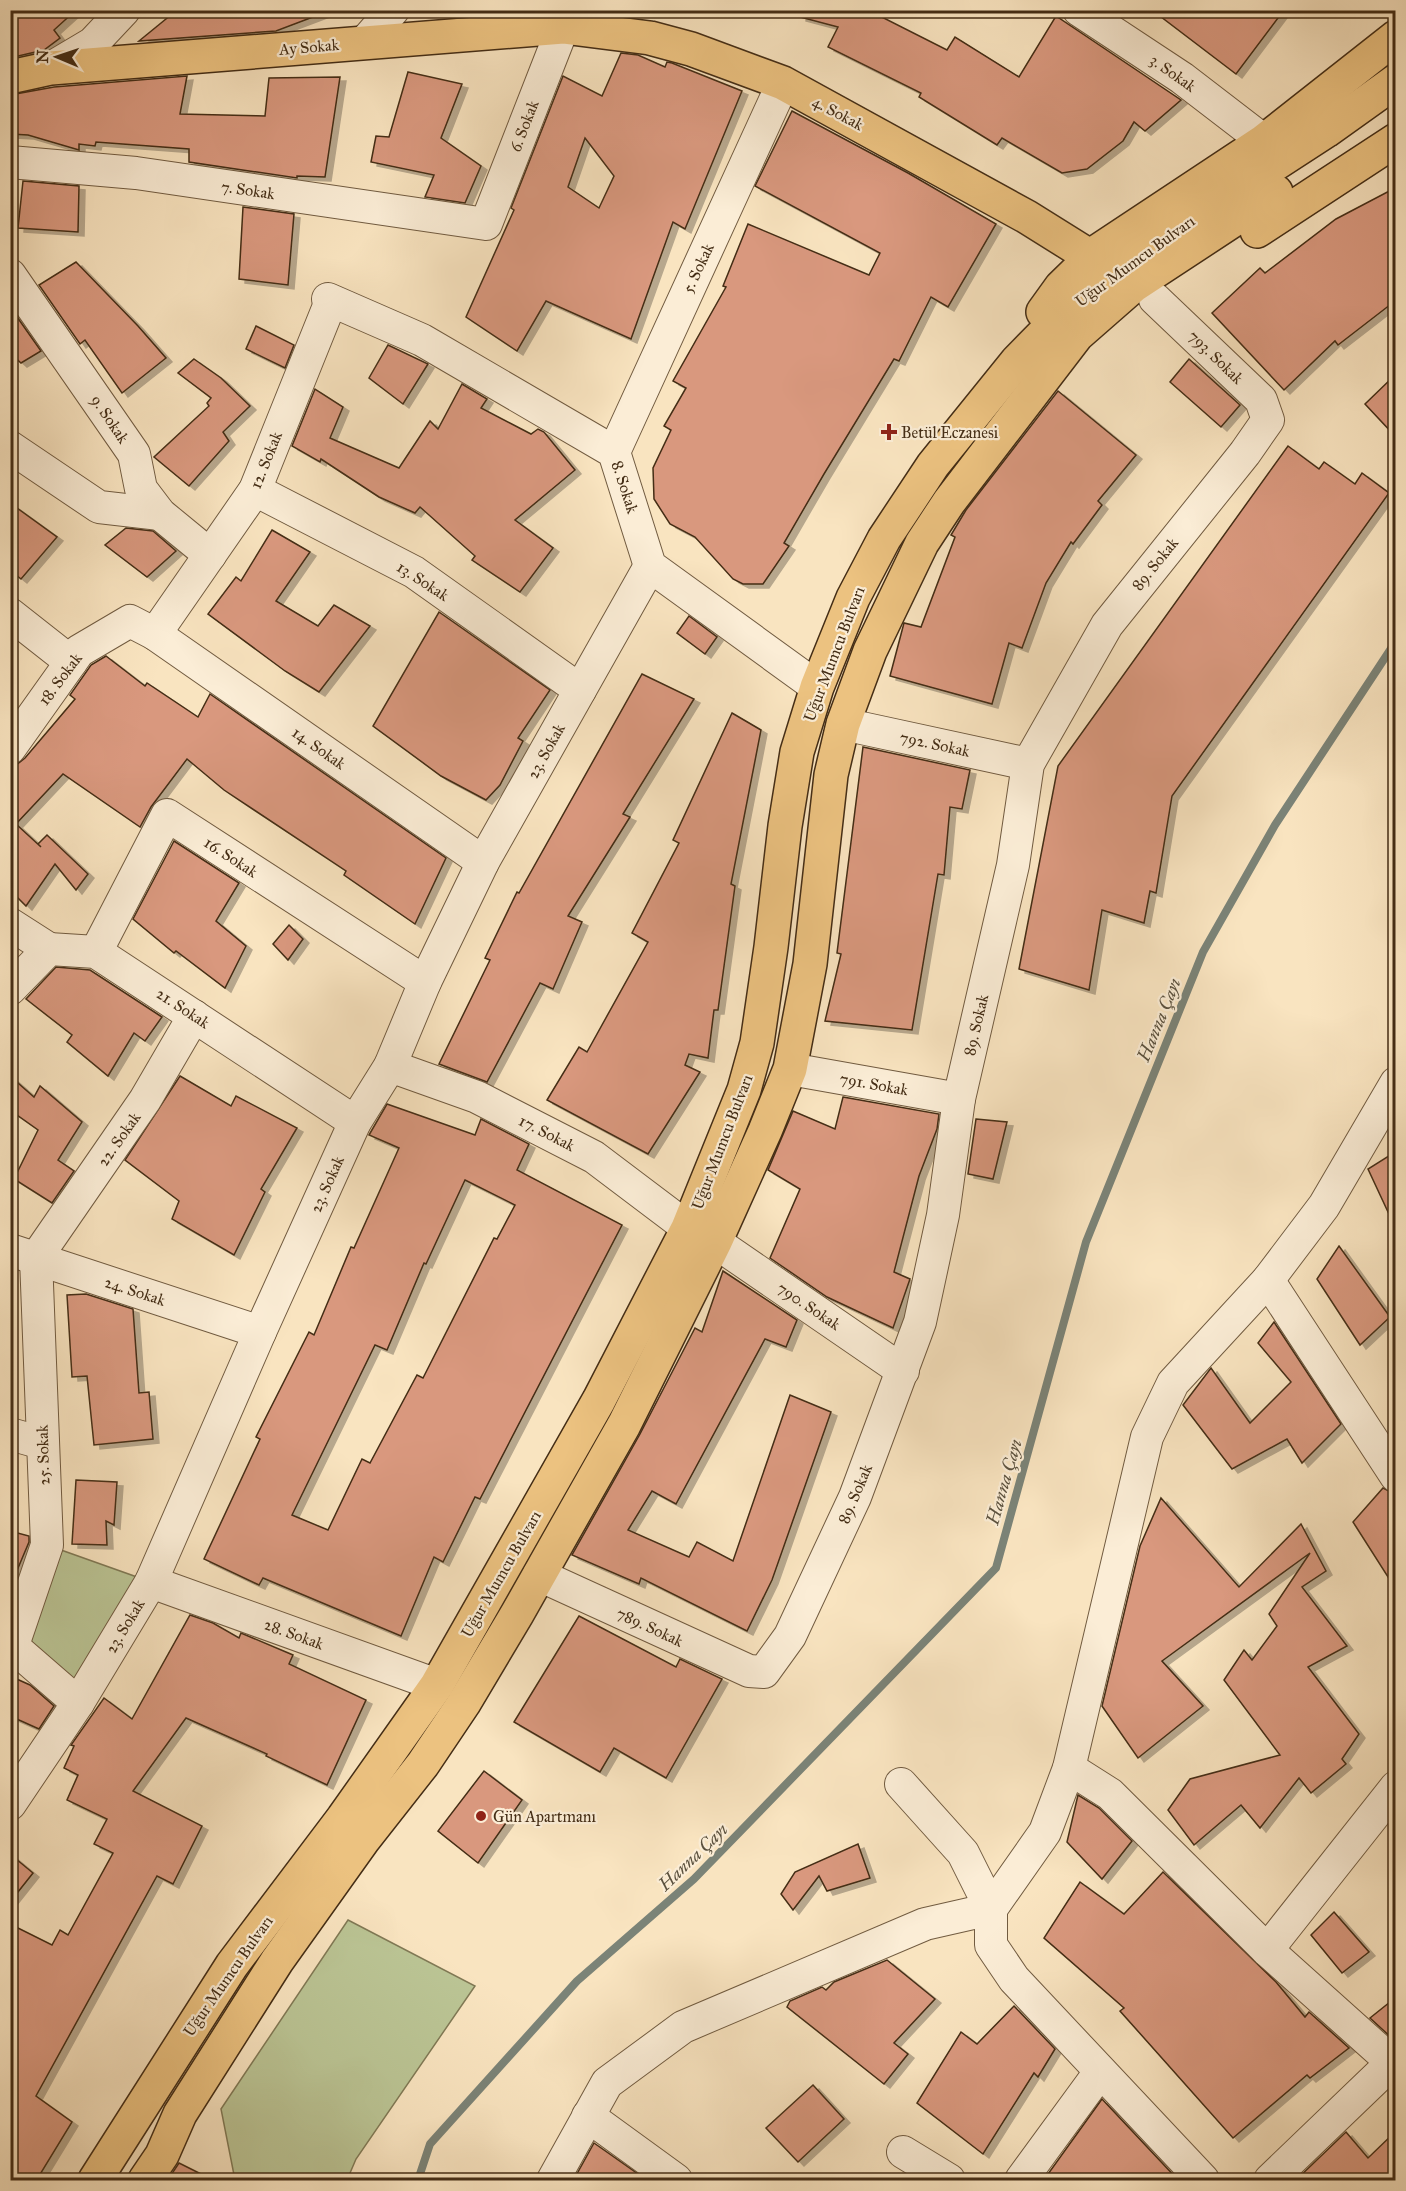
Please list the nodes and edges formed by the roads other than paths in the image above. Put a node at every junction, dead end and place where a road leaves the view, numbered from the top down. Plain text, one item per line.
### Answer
1 (124, 10) edge
2 (393, 10) edge
3 (606, 10) edge
4 (1079, 10) edge
5 (563, 27) junction
6 (1395, 37) edge
7 (364, 43) junction
8 (51, 68) junction
9 (10, 77) edge
10 (1395, 81) edge
11 (783, 83) junction
12 (1395, 108) edge
13 (1395, 140) edge
14 (1264, 141) junction
15 (11, 170) edge
16 (486, 224) joint
17 (1091, 257) junction
18 (10, 275) edge
19 (1155, 299) junction
20 (329, 300) joint
21 (1017, 362) junction
22 (1052, 365) junction
23 (1268, 420) joint
24 (10, 447) edge
25 (614, 452) junction
26 (255, 490) junction
27 (160, 514) junction
28 (210, 555) junction
29 (650, 566) junction
30 (10, 614) edge
31 (155, 634) junction
32 (71, 662) junction
33 (817, 687) junction
34 (580, 690) junction
35 (843, 724) junction
36 (10, 748) edge
37 (1028, 765) junction
38 (483, 862) junction
39 (10, 924) edge
40 (49, 949) junction
41 (96, 952) junction
42 (425, 982) junction
43 (10, 989) edge
44 (194, 1016) junction
45 (390, 1066) junction
46 (789, 1069) junction
47 (1395, 1083) edge
48 (959, 1099) junction
49 (355, 1122) junction
50 (701, 1235) junction
51 (23, 1254) edge
52 (1268, 1280) junction
53 (260, 1332) junction
54 (903, 1371) junction
55 (10, 1434) edge
56 (42, 1443) junction
57 (1395, 1476) edge
58 (539, 1575) junction
59 (151, 1582) junction
60 (12, 1645) edge
61 (764, 1672) joint
62 (436, 1685) junction
63 (78, 1703) junction
64 (1069, 1768) junction
65 (902, 1784) dead end
66 (1395, 1787) edge
67 (10, 1804) edge
68 (990, 1909) junction
69 (1267, 1950) junction
70 (1394, 2060) edge
71 (1100, 2072) junction
72 (588, 2116) junction
73 (903, 2152) dead end
74 (95, 2181) edge
75 (145, 2181) edge
76 (553, 2181) edge
77 (676, 2181) edge
78 (949, 2181) edge
79 (1021, 2181) edge
80 (1203, 2181) edge
81 (1270, 2181) edge

1 - 8 street
2 - 7 street
3 - 5 street, Ay Sokak
4 - 14 street, 3. Sokak
5 - 7 main road, Ay Sokak
5 - 11 main road, 4. Sokak
5 - 16 street, 6. Sokak
6 - 14 main road
7 - 8 main road, Ay Sokak
8 - 9 main road, Ay Sokak
10 - 21 main road, Uğur Mumcu Bulvarı
11 - 17 main road, 4. Sokak
11 - 25 street, 5. Sokak
12 - 22 main road, Uğur Mumcu Bulvarı
13 - 19 main road
14 - 17 main road
15 - 16 street, 7. Sokak
17 - 21 main road
18 - 27 street, 9. Sokak
19 - 22 main road
19 - 23 street, 793. Sokak
20 - 25 street, 8. Sokak
20 - 26 street, 12. Sokak
21 - 33 main road, Uğur Mumcu Bulvarı
22 - 35 main road, Uğur Mumcu Bulvarı
23 - 37 street, 89. Sokak
24 - 27 street
25 - 29 street, 8. Sokak
26 - 28 street, 12. Sokak
26 - 34 street, 13. Sokak
27 - 28 street, 9. Sokak
28 - 31 street, 12. Sokak
29 - 33 street
29 - 34 street, 23. Sokak
30 - 32 street
31 - 32 street, 18. Sokak
31 - 38 street, 14. Sokak
32 - 36 street, 18. Sokak
33 - 50 main road, Uğur Mumcu Bulvarı
34 - 38 street, 23. Sokak
35 - 37 street, 792. Sokak
35 - 46 main road, Uğur Mumcu Bulvarı
37 - 48 street, 89. Sokak
38 - 42 street, 23. Sokak
39 - 40 street
40 - 41 street, 21. Sokak
40 - 43 street
41 - 42 street, 16. Sokak
41 - 44 street, 21. Sokak
42 - 45 street, 23. Sokak
44 - 49 street, 21. Sokak
44 - 51 street, 22. Sokak
45 - 49 street, 23. Sokak
45 - 50 street, 17. Sokak
46 - 48 street, 791. Sokak
46 - 50 main road, Uğur Mumcu Bulvarı
47 - 52 street
48 - 54 street, 89. Sokak
49 - 53 street, 23. Sokak
50 - 54 street, 790. Sokak
50 - 58 main road, Uğur Mumcu Bulvarı
50 - 62 main road, Uğur Mumcu Bulvarı
51 - 53 street, 24. Sokak
51 - 56 street, 25. Sokak
52 - 57 street
52 - 64 street
53 - 59 street, 23. Sokak
54 - 61 street, 89. Sokak
55 - 56 street
56 - 60 street, 25. Sokak
58 - 61 street, 789. Sokak
58 - 75 main road, Uğur Mumcu Bulvarı
59 - 62 street, 28. Sokak
59 - 63 street, 23. Sokak
60 - 63 street
62 - 74 main road, Uğur Mumcu Bulvarı
63 - 67 street, 23. Sokak
64 - 68 street
64 - 69 street
65 - 68 street
66 - 69 street
68 - 71 street
68 - 72 street
69 - 70 street
70 - 81 street
71 - 79 street
71 - 80 street
72 - 76 street
72 - 77 street
73 - 78 street

